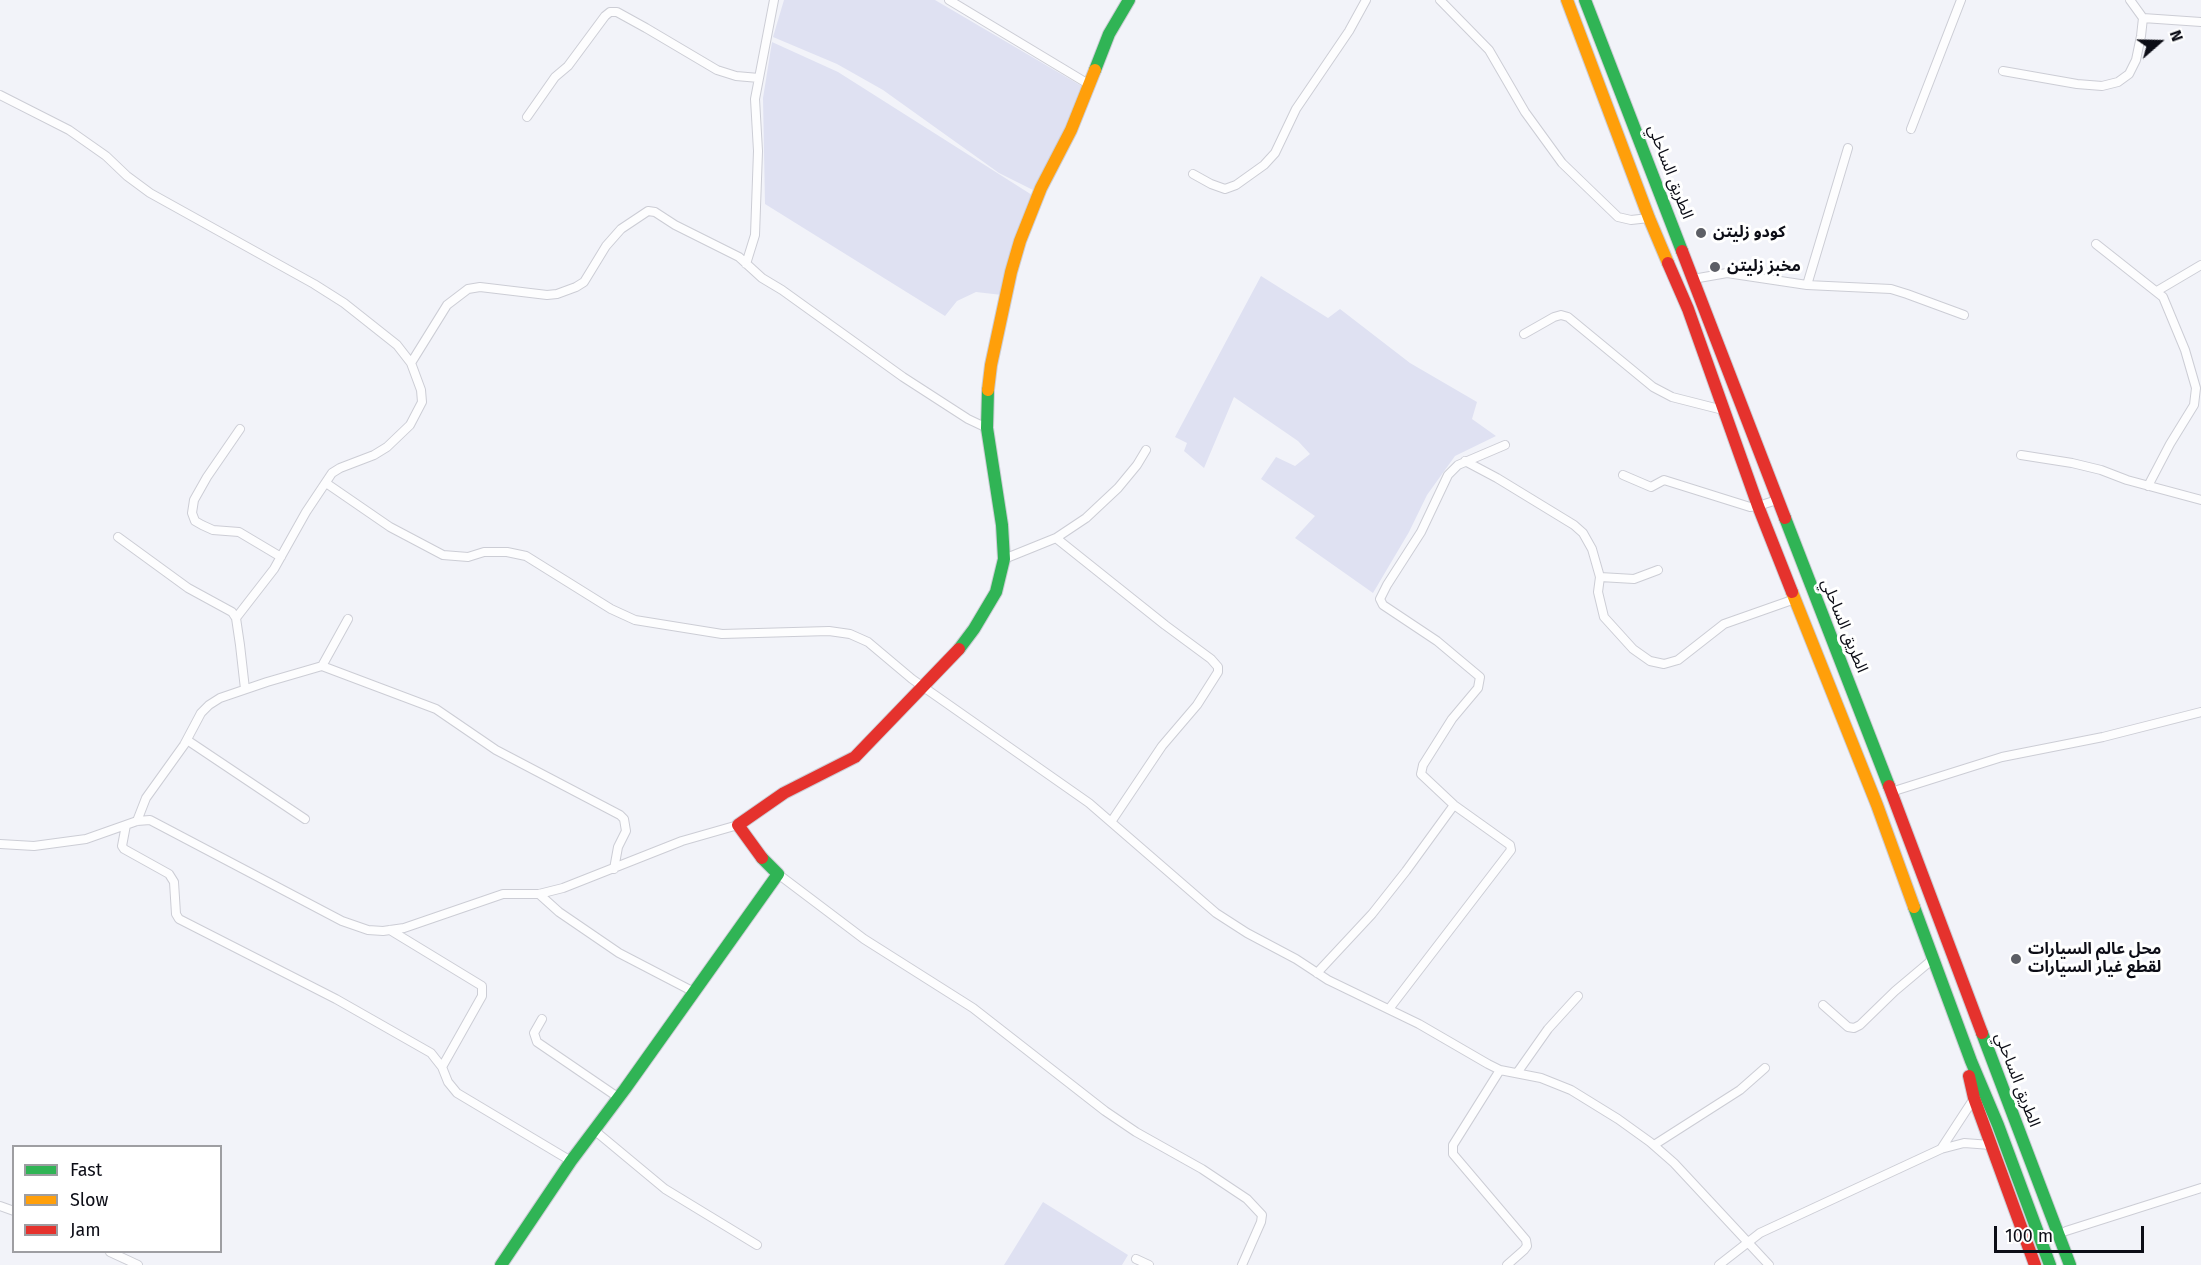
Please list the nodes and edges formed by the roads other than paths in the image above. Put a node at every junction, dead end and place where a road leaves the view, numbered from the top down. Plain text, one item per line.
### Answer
1 (774, 0) edge
2 (949, 0) edge
3 (1129, 0) edge
4 (1366, 0) edge
5 (1440, 0) edge
6 (1567, 0) edge
7 (1585, 0) edge
8 (1961, 0) edge
9 (2130, 0) edge
10 (2143, 18) junction
11 (2201, 22) edge
12 (2003, 71) dead end
13 (759, 78) junction
14 (1090, 85) junction
15 (0, 95) edge
16 (527, 117) dead end
17 (1911, 129) dead end
18 (1848, 148) dead end
19 (1193, 174) dead end
20 (1649, 218) junction
21 (2096, 244) dead end
22 (746, 264) junction
23 (2201, 266) edge
24 (1693, 279) junction
25 (1807, 285) junction
26 (2157, 291) junction
27 (1964, 315) dead end
28 (1524, 334) dead end
29 (411, 363) junction
30 (1732, 379) junction
31 (1715, 384) junction
32 (1724, 411) junction
33 (987, 428) junction
34 (240, 429) dead end
35 (1504, 445) dead end
36 (1146, 450) dead end
37 (2021, 455) dead end
38 (1465, 461) junction
39 (1623, 475) dead end
40 (326, 483) junction
41 (2148, 486) junction
42 (1777, 500) junction
43 (2201, 500) edge
44 (1758, 506) junction
45 (118, 537) dead end
46 (1056, 538) junction
47 (280, 557) junction
48 (1004, 559) junction
49 (1658, 570) dead end
50 (1600, 577) junction
51 (1795, 599) junction
52 (236, 618) junction
53 (348, 619) dead end
54 (322, 666) junction
55 (923, 686) junction
56 (245, 689) junction
57 (2201, 712) edge
58 (186, 740) junction
59 (1891, 792) junction
60 (1454, 805) junction
61 (305, 819) dead end
62 (137, 821) junction
63 (1111, 822) junction
64 (126, 825) junction
65 (738, 825) junction
66 (0, 844) edge
67 (614, 869) junction
68 (778, 874) junction
69 (539, 894) junction
70 (390, 930) junction
71 (1933, 959) junction
72 (1317, 973) junction
73 (694, 992) junction
74 (1578, 996) dead end
75 (1822, 1005) dead end
76 (1389, 1009) junction
77 (543, 1019) dead end
78 (1971, 1061) junction
79 (442, 1067) junction
80 (1765, 1068) dead end
81 (1500, 1070) junction
82 (1517, 1073) junction
83 (619, 1098) junction
84 (1974, 1098) junction
85 (594, 1130) junction
86 (1654, 1145) junction
87 (1991, 1145) junction
88 (1941, 1149) junction
89 (571, 1161) junction
90 (2201, 1188) edge
91 (2049, 1209) junction
92 (2066, 1231) junction
93 (1748, 1241) junction
94 (757, 1245) dead end
95 (114, 1253) edge
96 (1136, 1259) dead end
97 (138, 1265) edge
98 (501, 1265) edge
99 (1149, 1265) edge
100 (1242, 1265) edge
101 (1508, 1265) edge
102 (1719, 1265) edge
103 (1769, 1265) edge
104 (2035, 1265) edge
105 (2050, 1265) edge
106 (2070, 1265) edge
107 (2081, 1265) edge

1 - 13 street
2 - 14 street
3 - 14 main road
4 - 19 street
5 - 20 street
6 - 20 main road, الطريق الساحلي
7 - 24 main road, الطريق الساحلي
8 - 17 street
9 - 10 street
10 - 11 street
10 - 12 street
13 - 16 street
13 - 22 street
14 - 33 main road
15 - 29 street
18 - 25 street
20 - 31 main road, الطريق الساحلي
21 - 26 street
22 - 29 street
22 - 33 street
23 - 26 street
24 - 25 street
24 - 30 main road, الطريق الساحلي
25 - 27 street
26 - 41 street
28 - 32 street
29 - 40 street
30 - 31 main road
30 - 42 main road, الطريق الساحلي
31 - 32 main road, الطريق الساحلي
32 - 44 main road, الطريق الساحلي
33 - 48 main road
34 - 47 street
35 - 38 street
36 - 46 street
37 - 41 street
38 - 50 street
38 - 60 street
39 - 44 street
40 - 47 street
40 - 55 street
41 - 43 street
42 - 44 street
42 - 59 main road, الطريق الساحلي
44 - 51 main road, الطريق الساحلي
45 - 52 street
46 - 48 street
46 - 63 street
47 - 52 street
48 - 55 main road
49 - 50 street
50 - 51 street
51 - 71 main road, الطريق الساحلي
52 - 56 street
53 - 54 street
54 - 56 street
54 - 67 street
55 - 63 street
55 - 65 main road
56 - 58 street
57 - 59 street
58 - 61 street
58 - 62 street
59 - 91 main road, الطريق الساحلي
60 - 72 street
60 - 76 street
62 - 64 street
62 - 70 street
63 - 72 street
64 - 66 street
64 - 79 street
65 - 67 street
65 - 68 main road
67 - 69 street
68 - 73 main road
68 - 100 street
69 - 70 street
69 - 73 street
70 - 79 street
71 - 75 street
71 - 78 main road, الطريق الساحلي
72 - 76 street
73 - 83 main road
74 - 82 street
76 - 81 street
77 - 83 street
78 - 84 main road
78 - 105 main road, الطريق الساحلي
79 - 89 street
80 - 86 street
81 - 82 street
81 - 101 street
82 - 86 street
83 - 85 main road
84 - 87 main road
84 - 88 street
85 - 89 main road
85 - 94 street
86 - 93 street
87 - 88 street
87 - 104 main road
88 - 93 street
89 - 98 main road
90 - 92 street
91 - 92 main road
91 - 106 main road, الطريق الساحلي
92 - 107 main road
93 - 102 street
93 - 103 street
95 - 97 street
96 - 99 street

